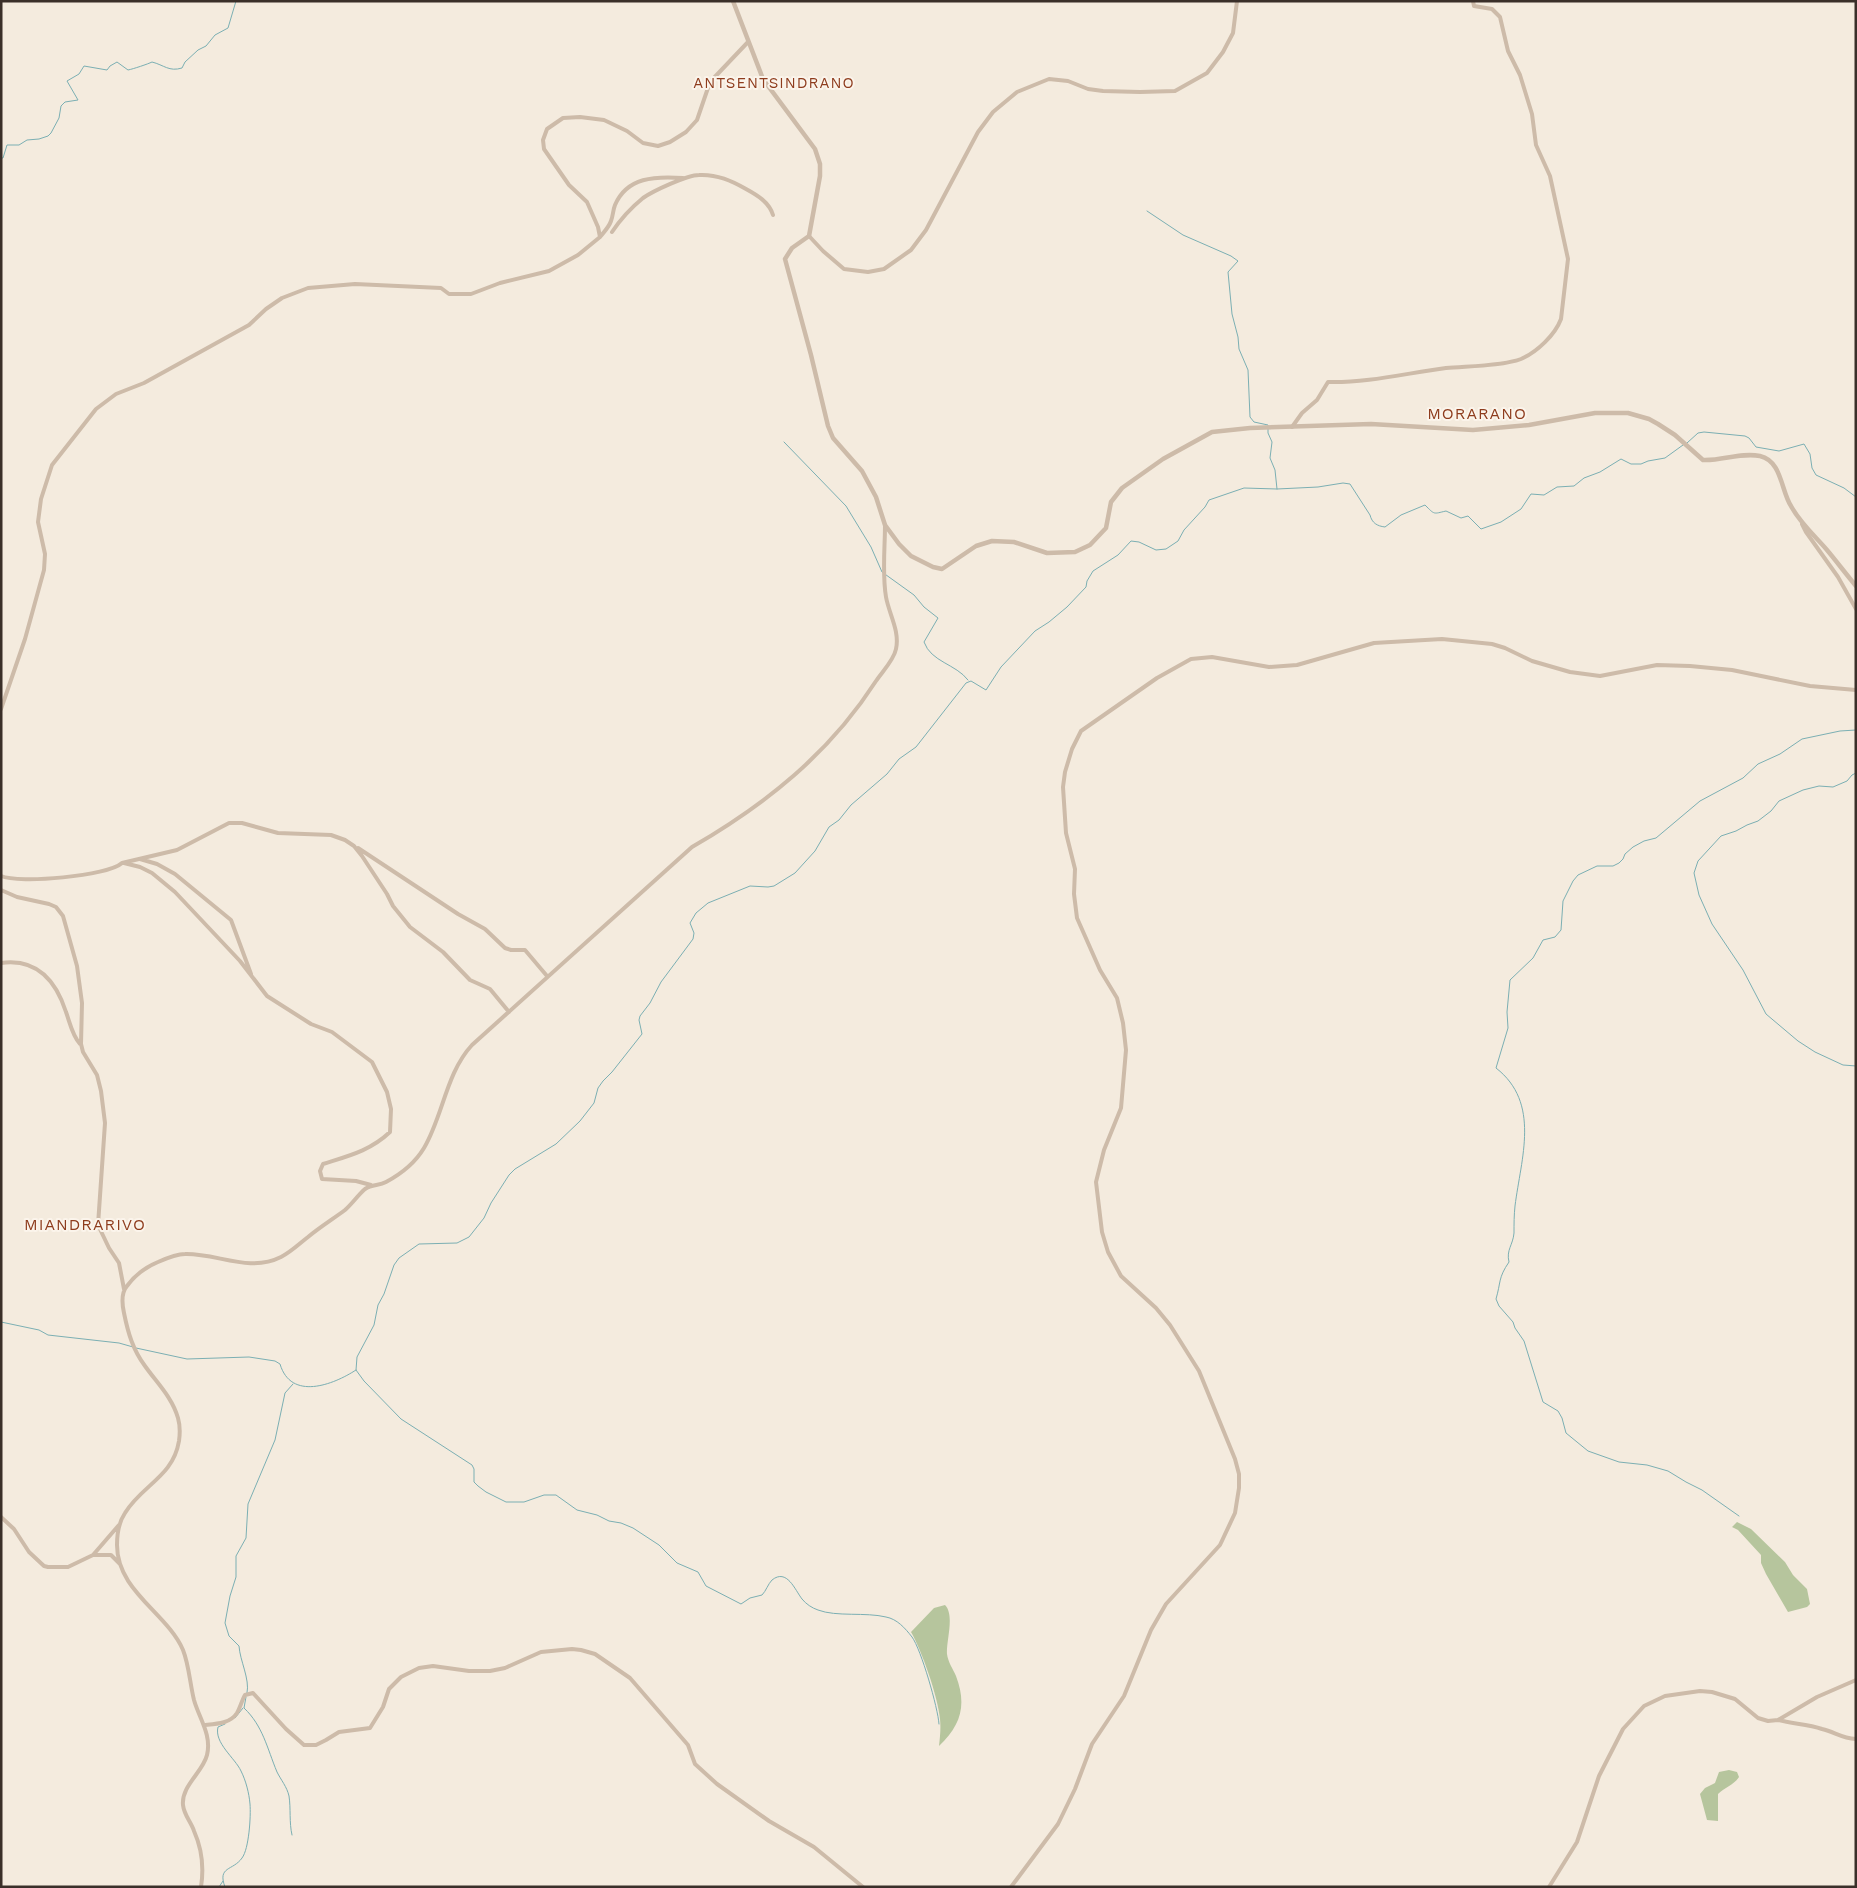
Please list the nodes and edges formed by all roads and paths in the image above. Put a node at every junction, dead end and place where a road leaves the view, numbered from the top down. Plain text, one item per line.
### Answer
1 (733, 1) edge
2 (1237, 1) edge
3 (1473, 1) edge
4 (748, 42) junction
5 (683, 178) junction
6 (774, 215) dead end
7 (612, 232) dead end
8 (809, 236) junction
9 (600, 237) junction
10 (1292, 427) junction
11 (1801, 522) junction
12 (884, 525) junction
13 (1856, 586) edge
14 (1856, 609) edge
15 (1856, 690) edge
16 (1, 709) edge
17 (354, 846) junction
18 (138, 859) junction
19 (122, 863) junction
20 (1, 876) edge
21 (1, 890) edge
22 (1, 963) edge
23 (547, 976) junction
24 (252, 978) junction
25 (509, 1012) junction
26 (81, 1044) junction
27 (372, 1185) junction
28 (124, 1289) junction
29 (1, 1517) edge
30 (119, 1525) junction
31 (93, 1555) junction
32 (122, 1566) junction
33 (1856, 1680) edge
34 (1778, 1720) junction
35 (204, 1725) junction
36 (1856, 1739) edge
37 (201, 1887) edge
38 (863, 1887) edge
39 (1011, 1887) edge
40 (1549, 1887) edge

1 - 4 street
2 - 8 street
3 - 10 street
4 - 8 street
4 - 9 street
5 - 6 street
5 - 7 street
5 - 9 street
8 - 12 street
9 - 16 street
10 - 11 street
10 - 12 street
11 - 13 street
11 - 14 street
12 - 23 street
15 - 39 street
17 - 18 street
17 - 23 street
17 - 25 street
18 - 19 street
18 - 24 street
19 - 20 street
19 - 24 street
21 - 26 street
22 - 26 street
23 - 25 street
24 - 27 street
25 - 27 street
26 - 28 street
27 - 28 street
28 - 30 street
29 - 31 street
30 - 31 street
30 - 32 street
31 - 32 street
32 - 35 street
33 - 34 street
34 - 36 street
34 - 40 street
35 - 37 street
35 - 38 street

